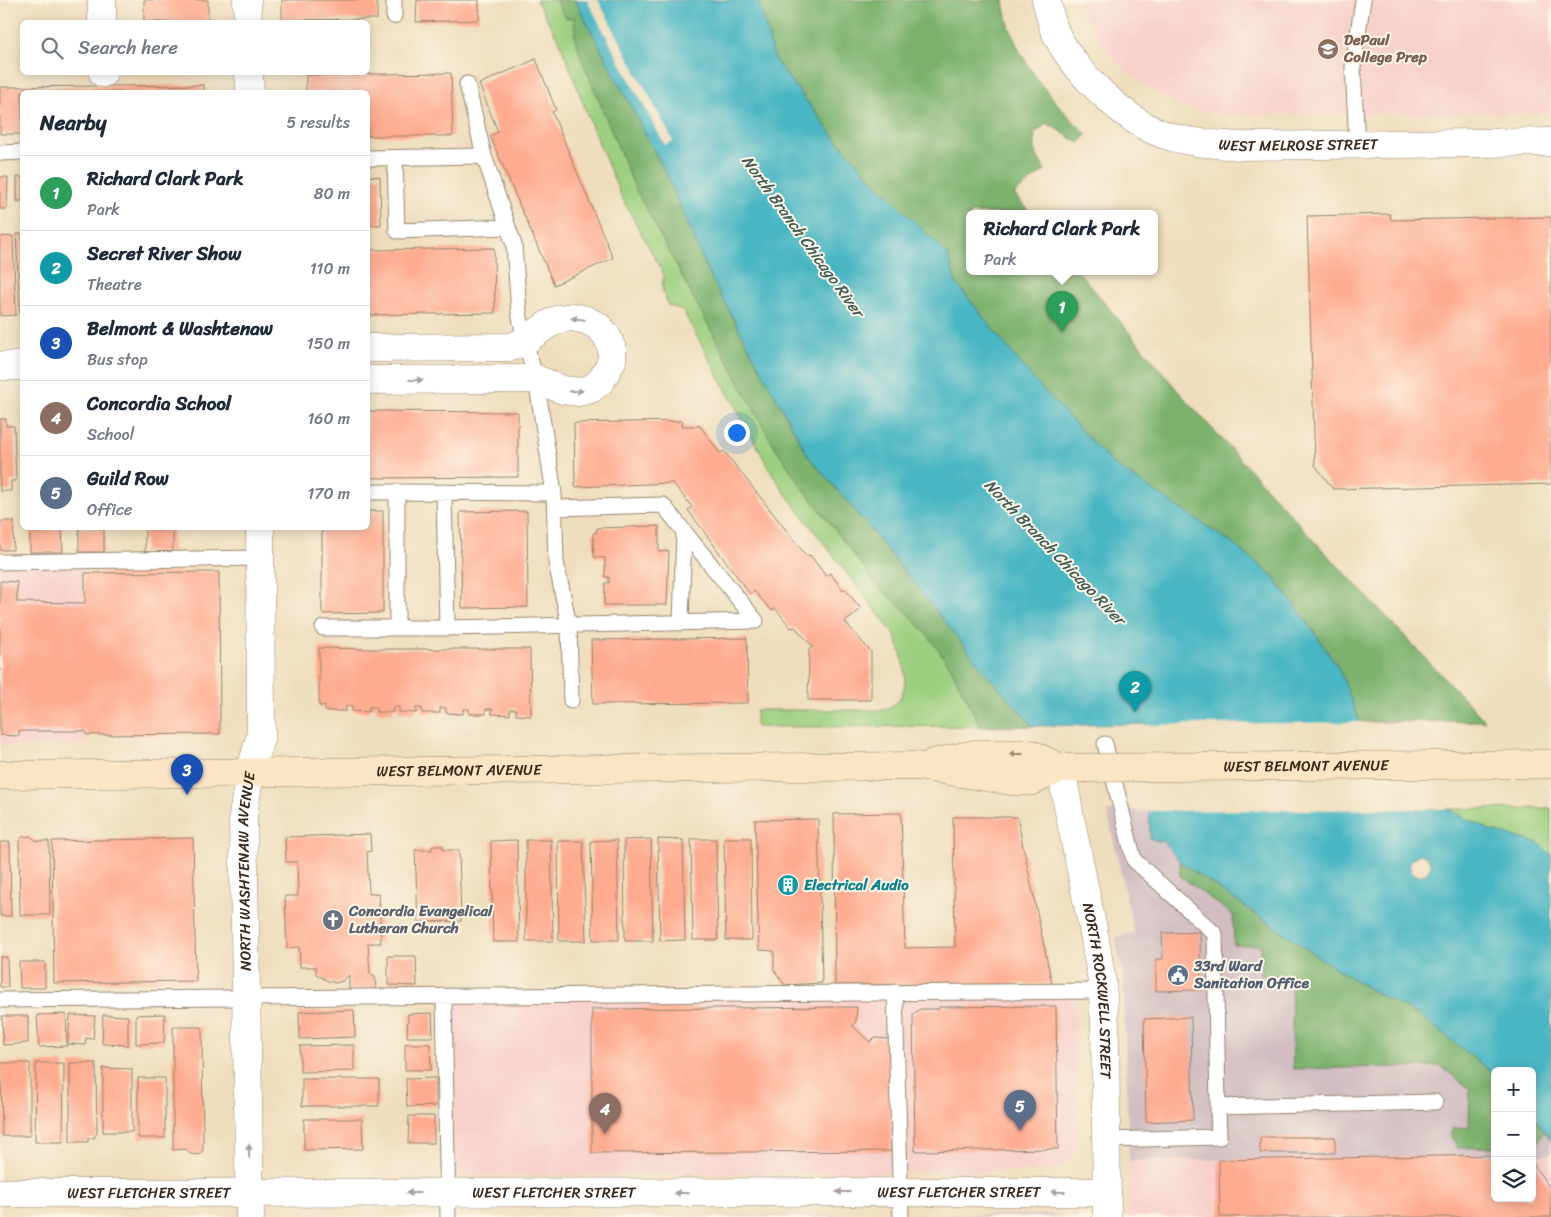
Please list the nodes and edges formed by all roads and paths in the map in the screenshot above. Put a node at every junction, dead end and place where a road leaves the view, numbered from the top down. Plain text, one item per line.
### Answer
1 (102, 0) edge
2 (247, 0) edge
3 (394, 0) edge
4 (1046, 0) edge
5 (1363, 0) edge
6 (394, 16) dead end
7 (102, 20) edge
8 (248, 20) edge
9 (249, 75) edge
10 (467, 84) dead end
11 (250, 90) edge
12 (1551, 142) edge
13 (1357, 144) junction
14 (20, 152) edge
15 (0, 153) edge
16 (484, 156) junction
17 (370, 158) edge
18 (395, 158) junction
19 (508, 227) junction
20 (525, 342) junction
21 (370, 348) edge
22 (0, 366) edge
23 (20, 366) edge
24 (536, 379) junction
25 (370, 380) edge
26 (370, 492) edge
27 (397, 492) junction
28 (444, 492) junction
29 (554, 500) junction
30 (260, 530) edge
31 (684, 531) junction
32 (260, 558) junction
33 (0, 562) edge
34 (681, 623) junction
35 (570, 625) junction
36 (323, 628) dead end
37 (397, 628) junction
38 (447, 628) junction
39 (570, 701) dead end
40 (1104, 744) dead end
41 (1551, 764) edge
42 (1073, 768) junction
43 (250, 772) junction
44 (0, 775) edge
45 (1102, 990) junction
46 (896, 992) junction
47 (444, 996) junction
48 (245, 998) junction
49 (0, 1000) edge
50 (1435, 1102) dead end
51 (1218, 1107) junction
52 (1106, 1140) junction
53 (0, 1193) edge
54 (1107, 1204) edge
55 (250, 1205) edge
56 (448, 1205) edge
57 (901, 1205) edge

1 - 7 street
2 - 8 street
3 - 6 lane
4 - 13 street, WEST MELROSE STREET
5 - 13 lane
9 - 11 street
10 - 16 lane
12 - 13 street, WEST MELROSE STREET
14 - 15 lane
16 - 18 lane
16 - 19 lane
17 - 18 lane
18 - 19 lane
19 - 20 lane
20 - 21 street
20 - 24 lane
24 -> 20 street
22 - 23 street
25 -> 24 street
24 - 29 lane
26 - 27 lane
27 - 28 lane
27 - 37 lane
28 - 29 lane
28 - 38 lane
29 - 31 lane
29 - 35 lane
30 - 32 street, NORTH WASHTENAW AVENUE
31 - 34 lane
31 - 34 lane
32 - 33 lane
32 - 43 street, NORTH WASHTENAW AVENUE
34 - 35 lane
35 - 38 lane
35 - 39 lane
36 - 37 lane
37 - 38 lane
40 - 51 lane
41 - 42 main road, WEST BELMONT AVENUE, bridge
42 - 43 main road, WEST BELMONT AVENUE
42 - 45 street, NORTH ROCKWELL STREET
43 - 44 main road, WEST BELMONT AVENUE
43 - 48 street, NORTH WASHTENAW AVENUE
45 - 46 lane
45 - 52 street, NORTH ROCKWELL STREET
46 - 47 lane
46 - 57 lane
47 - 48 lane
47 - 56 lane
48 - 49 lane
55 -> 48 street, NORTH WASHTENAW AVENUE
50 - 51 lane
51 - 52 lane
52 - 54 street, NORTH ROCKWELL STREET
53 - 55 street, WEST FLETCHER STREET
54 -> 57 street, WEST FLETCHER STREET
56 -> 55 street, WEST FLETCHER STREET
57 -> 56 street, WEST FLETCHER STREET

